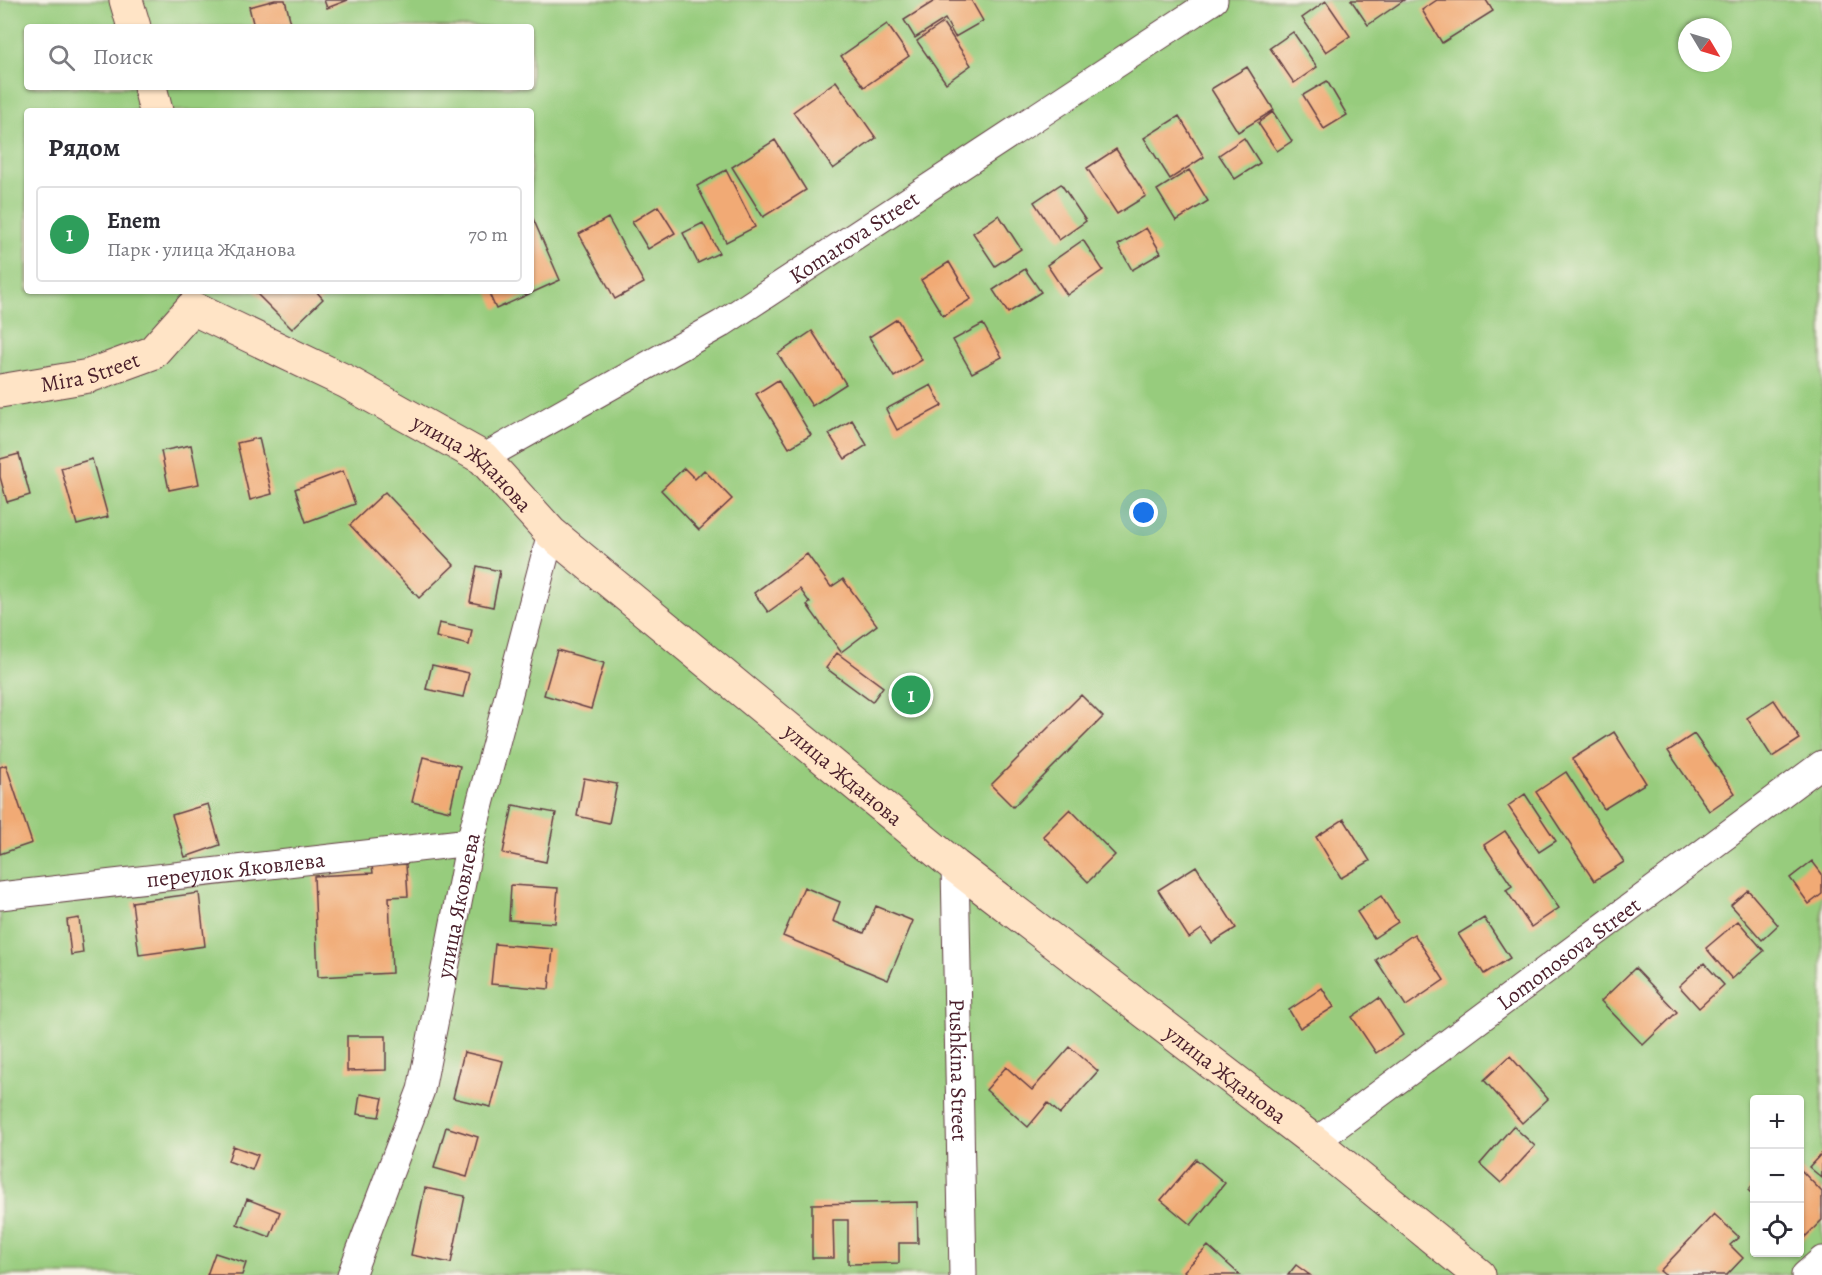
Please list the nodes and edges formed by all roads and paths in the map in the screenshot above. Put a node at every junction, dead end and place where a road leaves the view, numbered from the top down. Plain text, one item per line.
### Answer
1 (126, 0) edge
2 (1214, 0) edge
3 (133, 24) edge
4 (151, 90) edge
5 (155, 108) edge
6 (192, 300) edge
7 (0, 391) edge
8 (483, 458) junction
9 (551, 533) junction
10 (1822, 764) edge
11 (470, 842) junction
12 (955, 866) junction
13 (0, 896) edge
14 (1315, 1142) junction
15 (1822, 1260) edge
16 (351, 1275) edge
17 (963, 1275) edge
18 (1479, 1275) edge
19 (1805, 1275) edge

1 - 3 street
2 - 8 street, Komarova Street
4 - 5 street
6 - 7 street, Mira Street
6 - 8 street, улица Жданова
8 - 9 street, улица Жданова
9 - 11 street, улица Яковлева
9 - 12 street, улица Жданова
10 - 14 street, Lomonosova Street
11 - 13 street, переулок Яковлева
11 - 16 street, улица Яковлева
12 - 14 street, улица Жданова
12 - 17 street, Pushkina Street
14 - 18 street, улица Жданова
15 - 19 street

